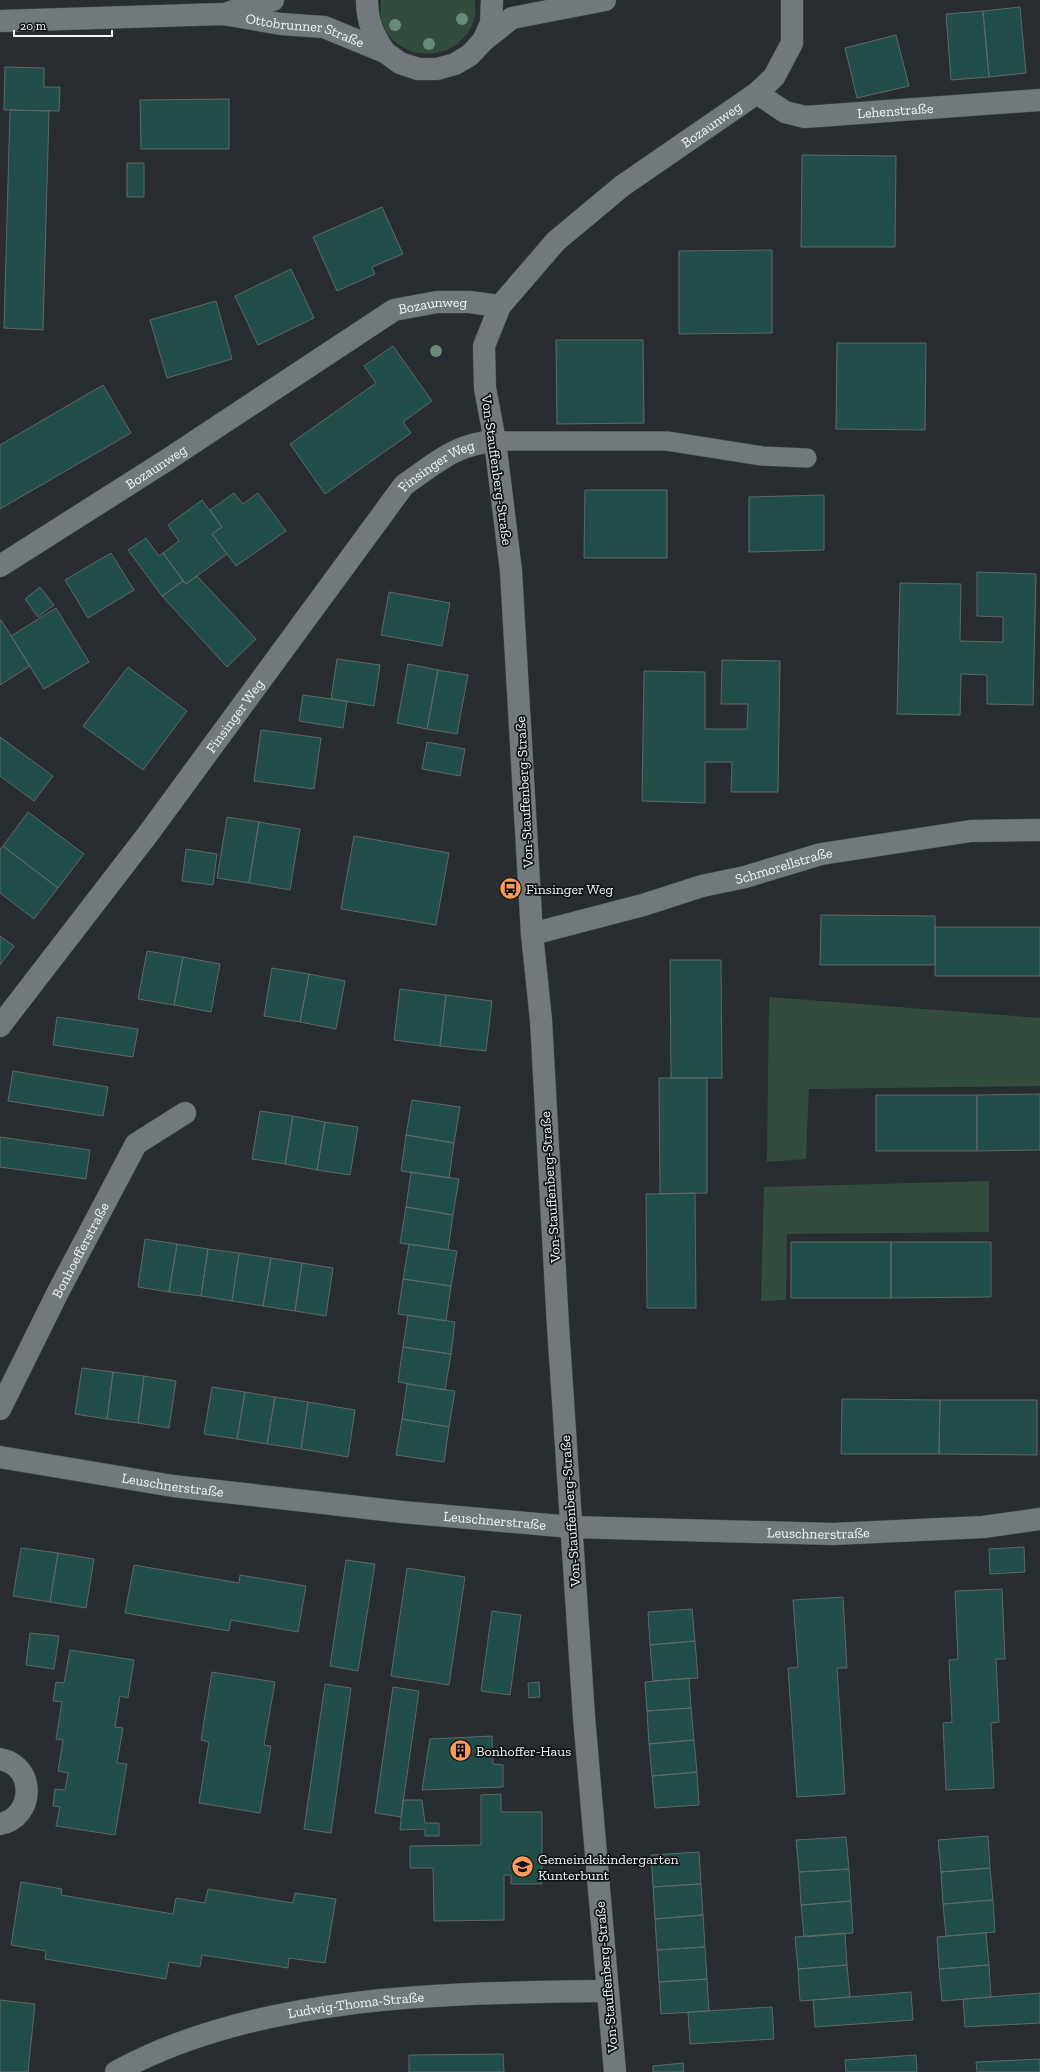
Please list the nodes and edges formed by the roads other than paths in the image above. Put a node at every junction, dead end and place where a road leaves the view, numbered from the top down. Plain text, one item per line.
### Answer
1 (273, 0) edge
2 (367, 0) edge
3 (492, 0) edge
4 (605, 0) edge
5 (792, 0) edge
6 (223, 14) junction
7 (0, 21) edge
8 (483, 41) junction
9 (386, 52) junction
10 (757, 93) junction
11 (1040, 100) edge
12 (500, 306) junction
13 (495, 441) junction
14 (807, 458) dead end
15 (0, 566) edge
16 (1040, 830) edge
17 (532, 934) junction
18 (0, 1026) edge
19 (185, 1113) dead end
20 (0, 1409) edge
21 (0, 1457) edge
22 (1040, 1518) edge
23 (571, 1527) junction
24 (0, 1759) edge
25 (0, 1824) edge
26 (607, 1991) junction
27 (116, 2072) edge
28 (615, 2072) edge

1 - 6 street, Ottobrunner Straße
2 - 9 street, Ottobrunner Straße
3 - 8 street, Ottobrunner Straße
4 - 8 street, Ottobrunner Straße
5 - 10 street, Bozaunweg
6 - 7 street, Ottobrunner Straße
6 - 9 street, Ottobrunner Straße
8 - 9 street, Ottobrunner Straße
10 - 11 street, Lehenstraße
10 - 12 street, Bozaunweg
12 - 13 street, Von-Stauffenberg-Straße
12 - 15 street, Bozaunweg
13 - 14 lane
13 - 17 street, Von-Stauffenberg-Straße
13 - 18 street, Finsinger Weg
16 - 17 street, Schmorellstraße
17 - 23 street, Von-Stauffenberg-Straße
19 - 20 street, Bonhoefferstraße
21 - 23 street, Leuschnerstraße
22 - 23 street, Leuschnerstraße
23 - 26 street, Von-Stauffenberg-Straße
24 - 25 street
26 - 27 street, Ludwig-Thoma-Straße
26 - 28 street, Von-Stauffenberg-Straße

